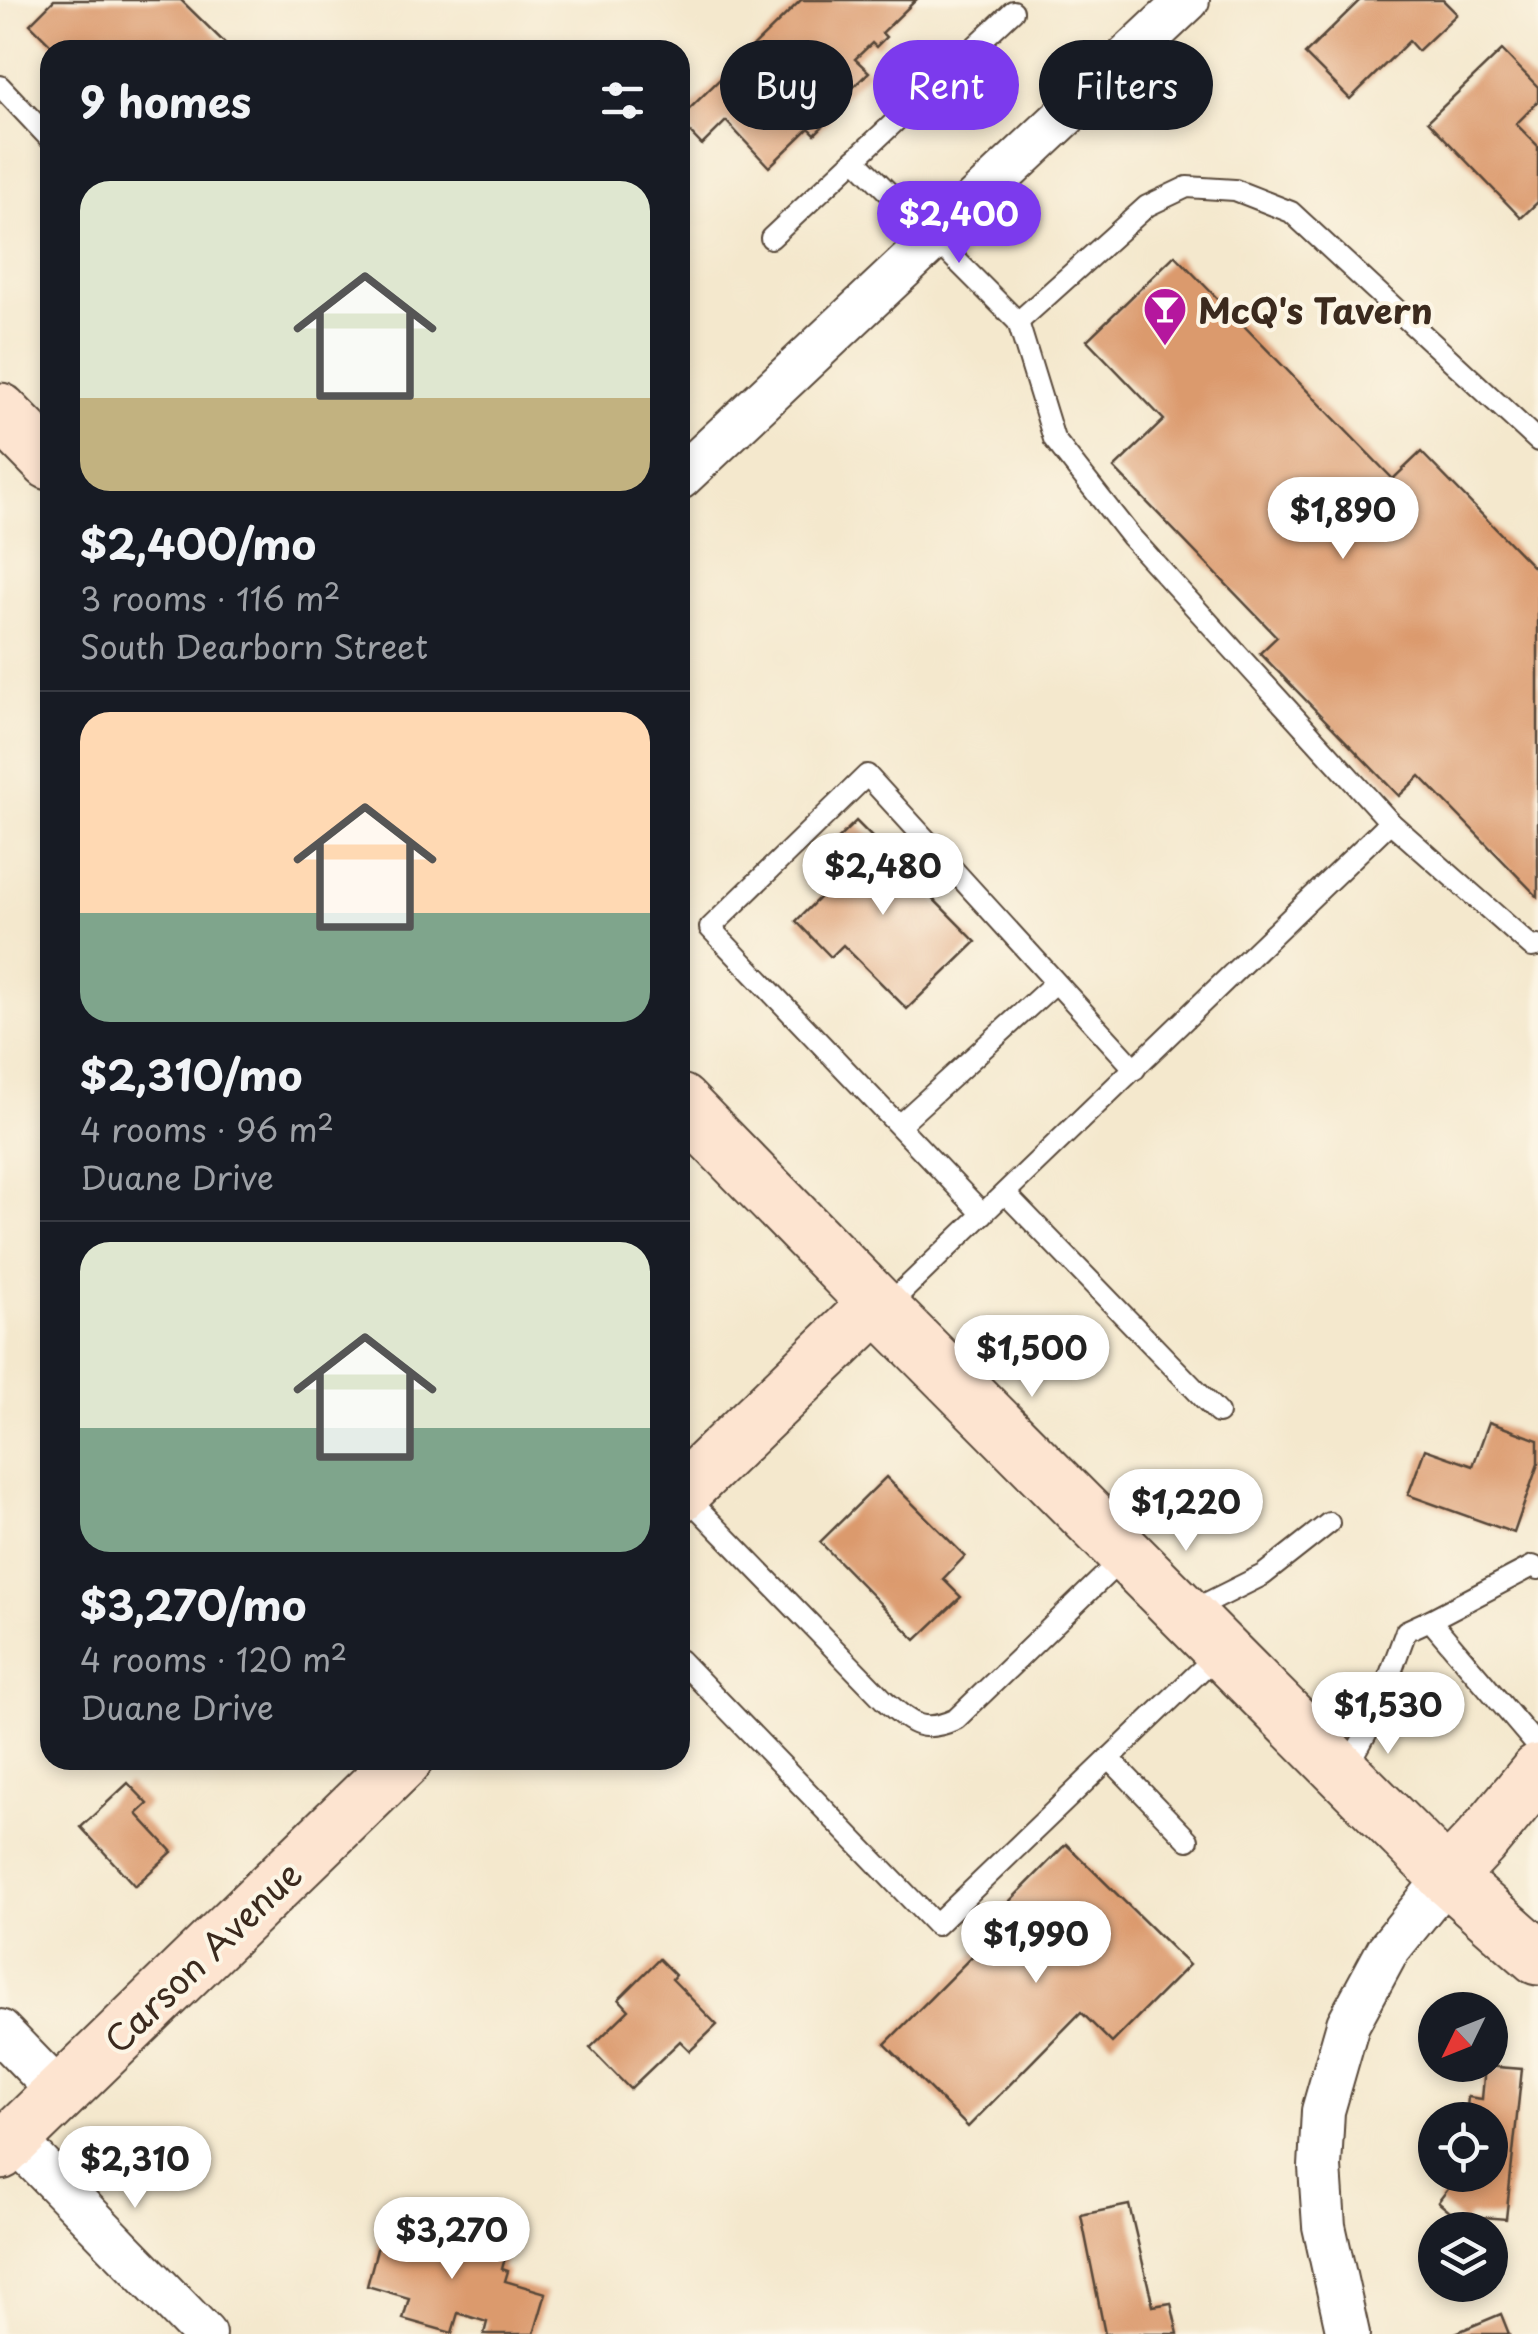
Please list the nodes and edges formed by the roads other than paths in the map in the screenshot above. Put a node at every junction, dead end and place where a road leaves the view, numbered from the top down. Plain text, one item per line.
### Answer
1 (1188, 0) edge
2 (1013, 11) dead end
3 (0, 86) edge
4 (40, 129) edge
5 (855, 159) junction
6 (771, 238) dead end
7 (934, 239) junction
8 (1018, 322) junction
9 (0, 411) edge
10 (1538, 442) edge
11 (40, 452) edge
12 (690, 469) edge
13 (1390, 822) junction
14 (1538, 946) edge
15 (1055, 983) junction
16 (1135, 1069) junction
17 (690, 1112) edge
18 (898, 1125) junction
19 (1005, 1193) junction
20 (983, 1214) junction
21 (880, 1307) junction
22 (1218, 1414) dead end
23 (690, 1485) edge
24 (690, 1502) edge
25 (1329, 1523) dead end
26 (1126, 1554) junction
27 (1538, 1569) edge
28 (1430, 1620) junction
29 (1203, 1632) junction
30 (690, 1670) edge
31 (1538, 1747) edge
32 (1109, 1758) junction
33 (394, 1770) edge
34 (1538, 1772) edge
35 (1344, 1774) junction
36 (1188, 1840) dead end
37 (1447, 1877) junction
38 (1538, 1957) edge
39 (0, 2031) edge
40 (60, 2093) junction
41 (7, 2145) edge
42 (204, 2334) edge
43 (1348, 2334) edge

1 - 7 street
2 - 5 lane
3 - 4 lane
5 - 6 lane
5 - 7 lane
7 - 8 lane
7 - 12 street
8 - 10 lane
8 - 13 lane
9 - 11 main road
13 - 14 lane
13 - 16 lane
15 - 16 lane
15 - 18 lane
15 - 18 lane
16 - 19 lane
17 - 21 main road
18 - 20 lane
19 - 20 lane
19 - 22 lane
20 - 21 lane
21 - 23 main road
21 - 26 main road
24 - 26 lane
25 - 29 lane
26 - 29 main road
27 - 28 lane
28 - 31 lane
28 - 35 lane
29 - 32 lane
29 - 35 main road
30 - 32 lane
32 - 36 lane
33 - 40 main road, Carson Avenue
34 - 37 main road
35 - 37 main road
37 - 38 main road
37 - 43 street
39 - 40 street
40 - 41 main road, Carson Avenue
41 - 42 street

